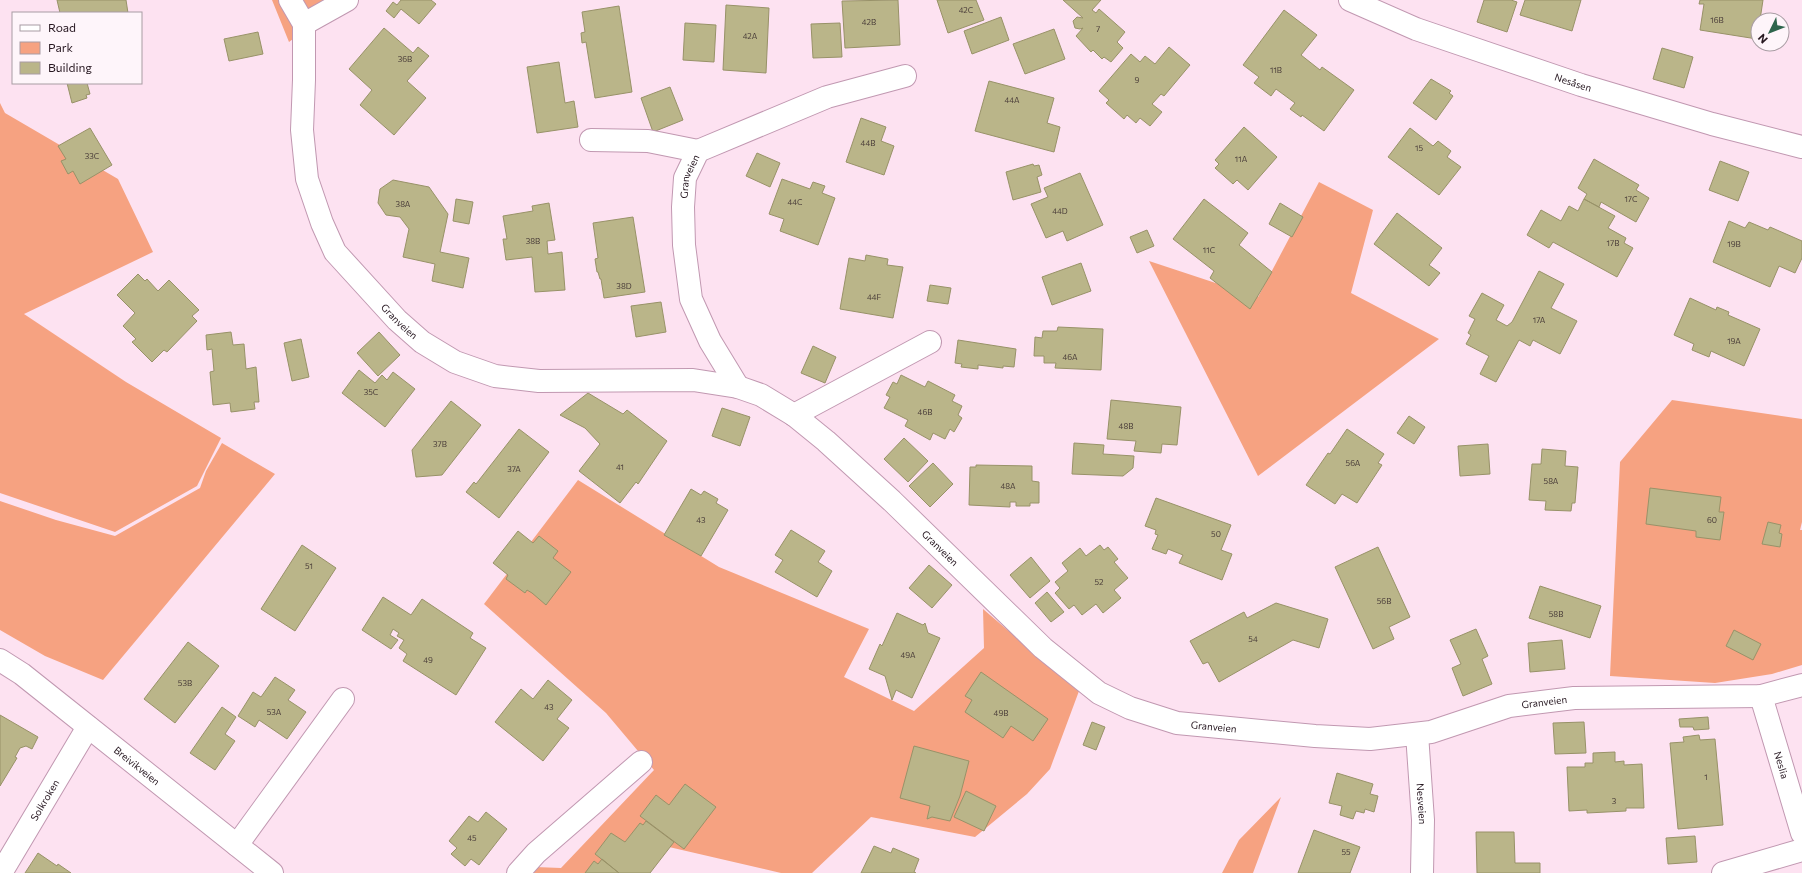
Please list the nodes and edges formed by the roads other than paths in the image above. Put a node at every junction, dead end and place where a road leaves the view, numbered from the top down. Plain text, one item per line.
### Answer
1 (290, 0) edge
2 (348, 0) edge
3 (1350, 0) edge
4 (304, 24) junction
5 (905, 76) dead end
6 (591, 140) dead end
7 (1802, 146) edge
8 (698, 151) junction
9 (930, 342) dead end
10 (738, 387) junction
11 (794, 415) junction
12 (0, 660) edge
13 (1802, 685) edge
14 (1761, 696) junction
15 (343, 699) dead end
16 (88, 727) junction
17 (1417, 734) junction
18 (641, 762) dead end
19 (1802, 833) edge
20 (237, 845) junction
21 (1802, 850) edge
22 (1, 873) edge
23 (272, 873) edge
24 (518, 873) edge
25 (1422, 873) edge
26 (1723, 873) edge

1 - 4 street
2 - 4 street
3 - 7 street, Nesåsen
4 - 10 street, Granveien
5 - 8 street, Granveien
6 - 8 street
8 - 10 street, Granveien
9 - 11 street
10 - 11 street, Granveien
11 - 17 street, Granveien
12 - 16 street, Breivikveien
13 - 14 street, Granveien
14 - 17 street, Granveien
14 - 19 street, Neslia
15 - 20 street
16 - 20 street, Breivikveien
16 - 22 street, Solkroken
17 - 25 street, Nesveien
18 - 24 street
20 - 23 street, Breivikveien
21 - 26 street

